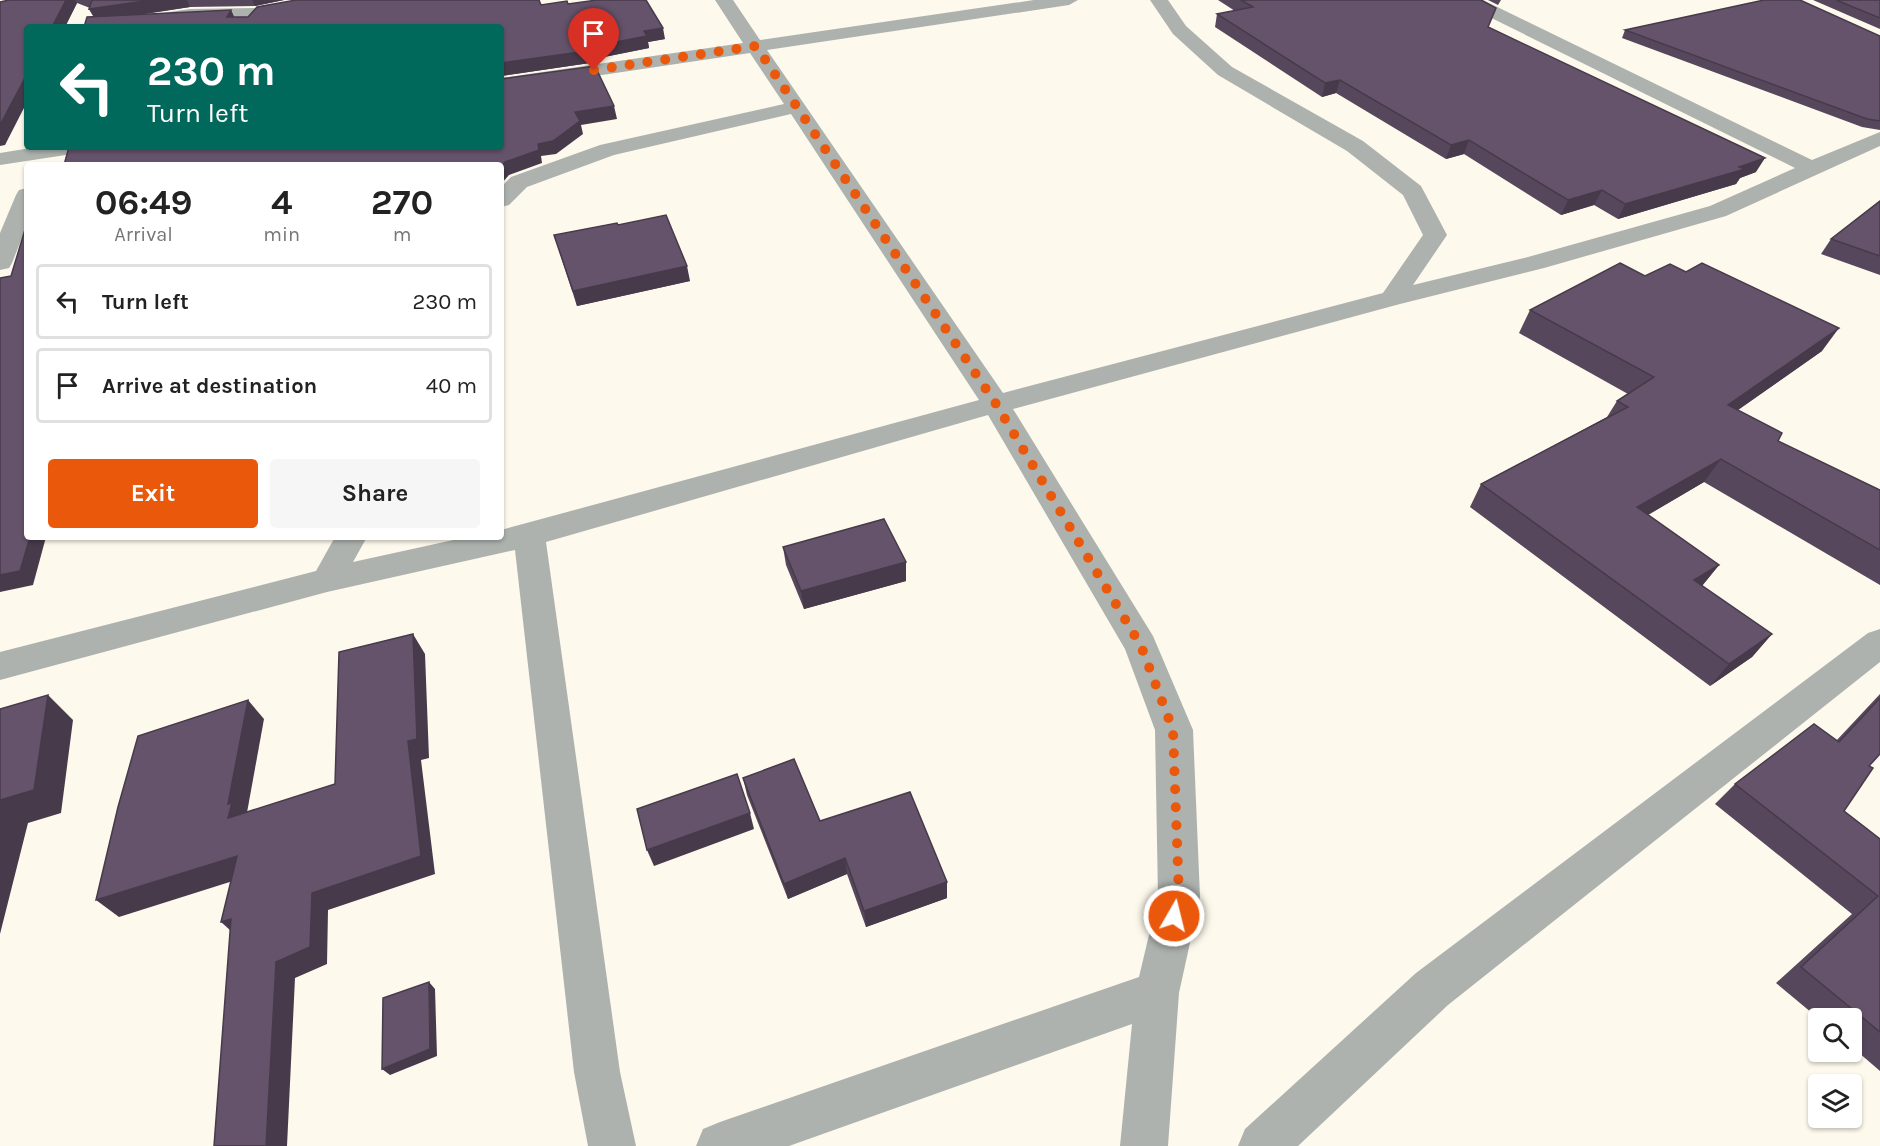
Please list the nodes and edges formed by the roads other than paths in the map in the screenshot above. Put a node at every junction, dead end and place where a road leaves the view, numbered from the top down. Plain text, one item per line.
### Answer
1 (724, 0) edge
2 (1069, 0) edge
3 (1159, 0) edge
4 (1469, 0) edge
5 (120, 24) edge
6 (247, 24) edge
7 (756, 46) junction
8 (504, 84) edge
9 (798, 106) junction
10 (1880, 138) edge
11 (70, 150) edge
12 (0, 159) edge
13 (41, 159) edge
14 (1813, 170) junction
15 (504, 197) edge
16 (24, 203) edge
17 (0, 263) edge
18 (1392, 298) junction
19 (996, 404) junction
20 (529, 535) junction
21 (349, 540) edge
22 (327, 580) junction
23 (1880, 643) edge
24 (0, 666) edge
25 (1157, 993) junction
26 (612, 1146) edge
27 (720, 1146) edge
28 (1144, 1146) edge
29 (1262, 1146) edge

1 - 7 street
2 - 7 street
3 - 18 street
4 - 14 street
5 - 6 street
7 - 8 street
7 - 9 street
9 - 15 street
9 - 19 street
10 - 14 street
11 - 13 street
12 - 13 street
14 - 18 street
16 - 17 street
18 - 19 street
19 - 20 street
19 - 25 street
20 - 22 street
20 - 26 street
21 - 22 street
22 - 24 street
23 - 29 street
25 - 27 street
25 - 28 street

